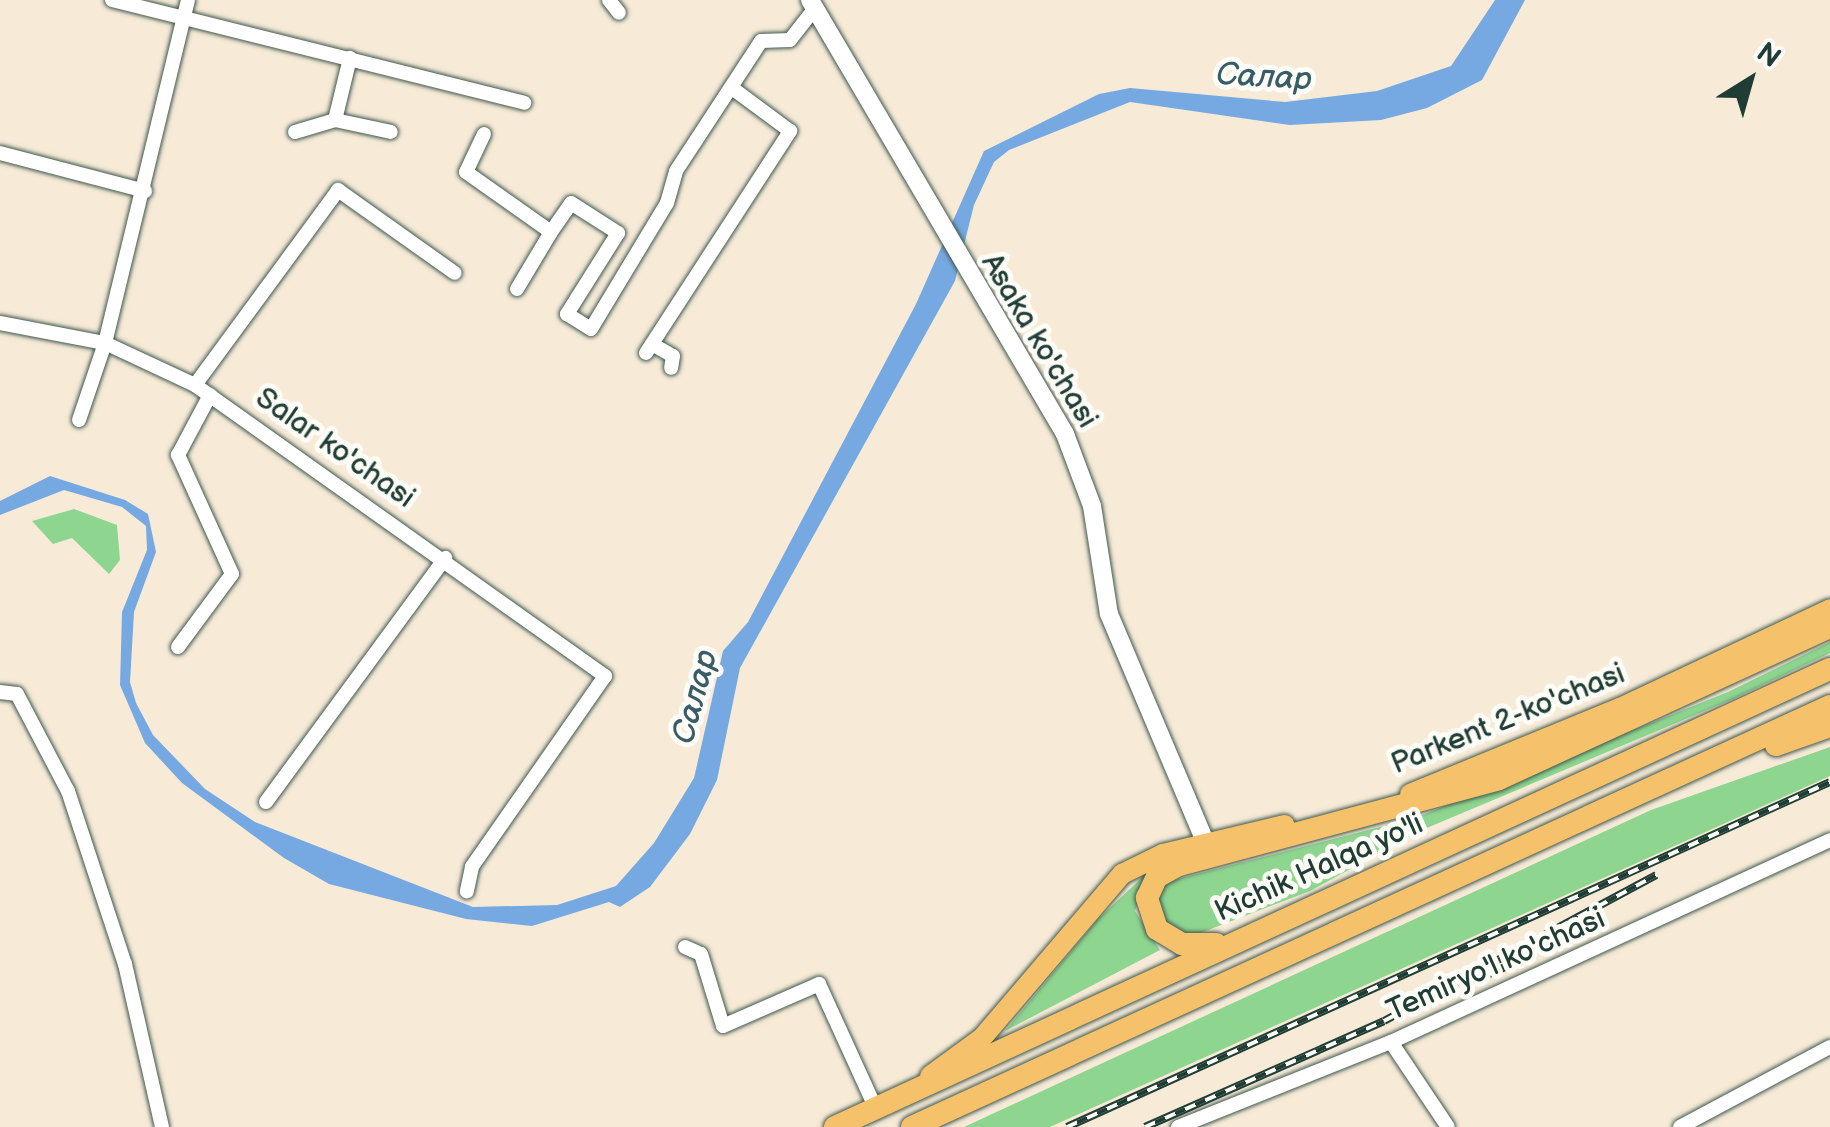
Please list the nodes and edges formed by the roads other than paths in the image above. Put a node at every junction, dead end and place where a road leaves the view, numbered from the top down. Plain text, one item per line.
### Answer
1 (112, 0) edge
2 (188, 0) edge
3 (610, 0) edge
4 (812, 4) edge
5 (619, 13) dead end
6 (184, 18) junction
7 (350, 58) junction
8 (732, 88) junction
9 (524, 103) dead end
10 (334, 120) junction
11 (295, 132) dead end
12 (391, 132) dead end
13 (484, 134) dead end
14 (0, 154) edge
15 (144, 191) junction
16 (550, 232) junction
17 (618, 233) junction
18 (640, 246) junction
19 (454, 273) dead end
20 (517, 289) dead end
21 (0, 323) edge
22 (105, 344) junction
23 (671, 368) dead end
24 (194, 385) junction
25 (210, 395) junction
26 (79, 420) dead end
27 (445, 558) junction
28 (1830, 609) edge
29 (1830, 627) edge
30 (178, 647) dead end
31 (1830, 669) edge
32 (0, 692) edge
33 (1830, 706) edge
34 (1830, 726) edge
35 (1646, 792) junction
36 (266, 802) dead end
37 (1830, 840) edge
38 (1209, 850) junction
39 (467, 891) dead end
40 (1223, 944) junction
41 (685, 947) dead end
42 (1391, 1042) junction
43 (1830, 1046) edge
44 (921, 1084) junction
45 (875, 1107) junction
46 (162, 1127) edge
47 (835, 1127) edge
48 (912, 1127) edge
49 (1178, 1127) edge
50 (1448, 1127) edge
51 (1680, 1127) edge

1 - 6 street
2 - 6 street
3 - 5 street
4 - 8 street
4 - 38 street, Asaka ko'chasi
6 - 7 street
6 - 15 street
7 - 9 street
7 - 10 street
8 - 18 street
8 - 23 street
10 - 11 street
10 - 12 street
13 - 16 street
14 - 15 street
15 - 22 street
16 - 17 street
16 - 20 street
17 - 18 street
17 - 18 street
19 - 24 street
21 - 22 street, Salar ko'chasi
22 - 24 street, Salar ko'chasi
22 - 26 street
24 - 25 street, Salar ko'chasi
25 - 27 street, Salar ko'chasi
25 - 30 street
27 - 36 street
27 - 39 street, Salar ko'chasi
28 - 38 main road, Parkent 2-ko'chasi
29 - 38 highway
31 - 40 highway, Kichik Halqa yo'li
32 - 46 street
33 - 35 highway
34 - 35 highway
35 - 48 highway
37 - 42 street, Temiryo'l ko'chasi
38 - 40 highway
38 - 44 main road, Parkent 2-ko'chasi
40 - 44 highway, Kichik Halqa yo'li
41 - 45 street
42 - 49 street, Temiryo'l ko'chasi
42 - 50 street
43 - 51 street
44 - 45 highway, Kichik Halqa yo'li
45 - 47 highway, Kichik Halqa yo'li

